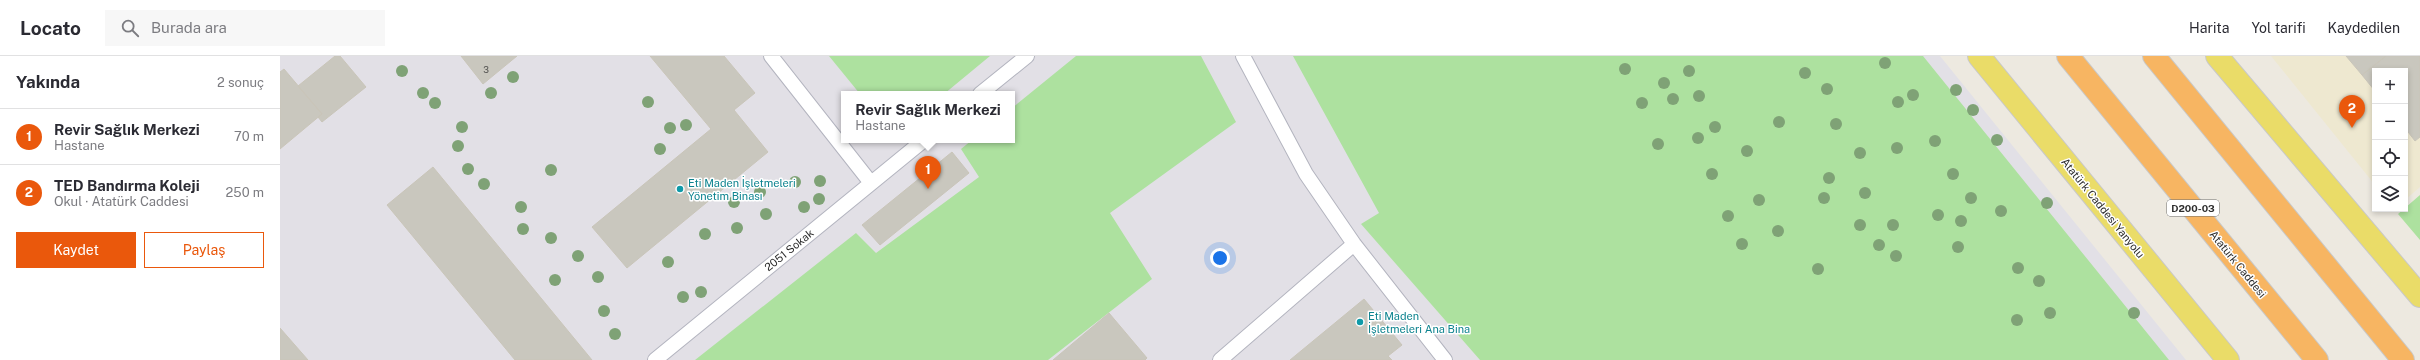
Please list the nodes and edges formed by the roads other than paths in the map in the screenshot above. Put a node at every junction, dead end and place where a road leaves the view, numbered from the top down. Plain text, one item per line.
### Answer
1 (771, 56) edge
2 (1027, 56) edge
3 (1244, 56) edge
4 (1979, 56) edge
5 (2068, 56) edge
6 (2154, 56) edge
7 (2217, 56) edge
8 (984, 91) edge
9 (920, 143) edge
10 (871, 183) junction
11 (1354, 244) junction
12 (2420, 296) edge
13 (655, 360) edge
14 (1220, 360) edge
15 (1445, 360) edge
16 (2228, 360) edge
17 (2317, 360) edge
18 (2403, 360) edge

1 - 10 lane
2 - 8 lane
3 - 11 lane
4 - 16 main road, Atatürk Caddesi Yanyolu
5 - 17 highway, Atatürk Caddesi / D200-03
6 - 18 highway
7 - 12 main road
9 - 10 lane, 2051 Sokak
10 - 13 lane, 2051 Sokak
11 - 14 lane
11 - 15 lane

